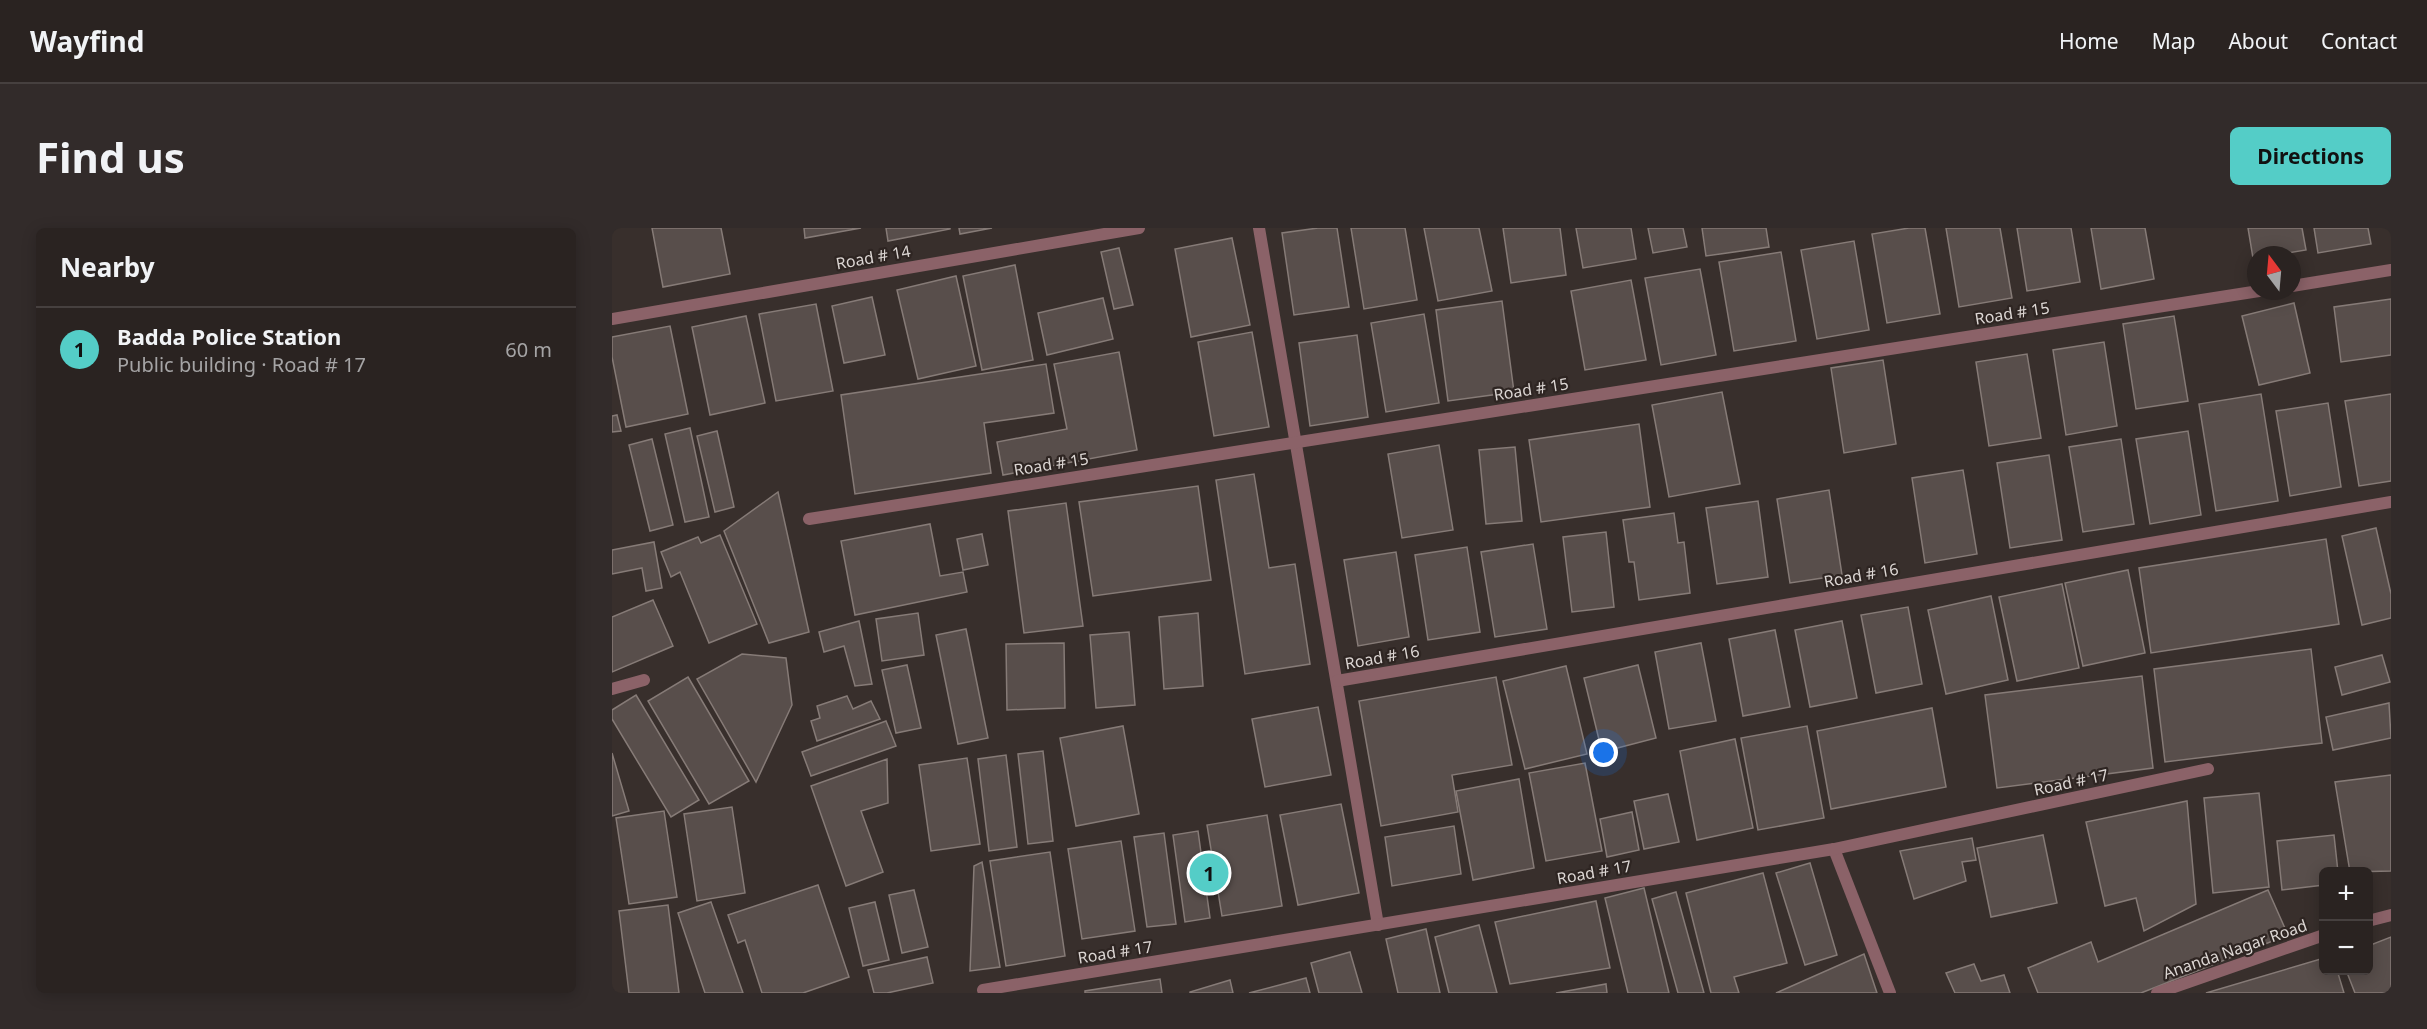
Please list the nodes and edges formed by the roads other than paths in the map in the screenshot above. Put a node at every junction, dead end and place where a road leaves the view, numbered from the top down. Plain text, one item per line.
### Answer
1 (1139, 228) edge
2 (1259, 228) edge
3 (2391, 270) edge
4 (2301, 285) edge
5 (2247, 293) edge
6 (612, 319) edge
7 (1296, 442) junction
8 (2391, 502) edge
9 (809, 519) dead end
10 (644, 680) dead end
11 (1336, 681) junction
12 (612, 689) edge
13 (2208, 769) dead end
14 (1834, 849) junction
15 (2391, 915) edge
16 (2373, 920) edge
17 (1378, 925) junction
18 (2319, 937) edge
19 (983, 990) dead end
20 (1890, 993) edge
21 (2157, 993) edge

1 - 6 street, Road # 14
2 - 7 street
3 - 4 street
5 - 7 street, Road # 15
7 - 9 street, Road # 15
7 - 11 street
8 - 11 street, Road # 16
10 - 12 street
11 - 17 street
13 - 14 street, Road # 17
14 - 17 street, Road # 17
14 - 20 street
15 - 16 street
17 - 19 street, Road # 17
18 - 21 street, Ananda Nagar Road

